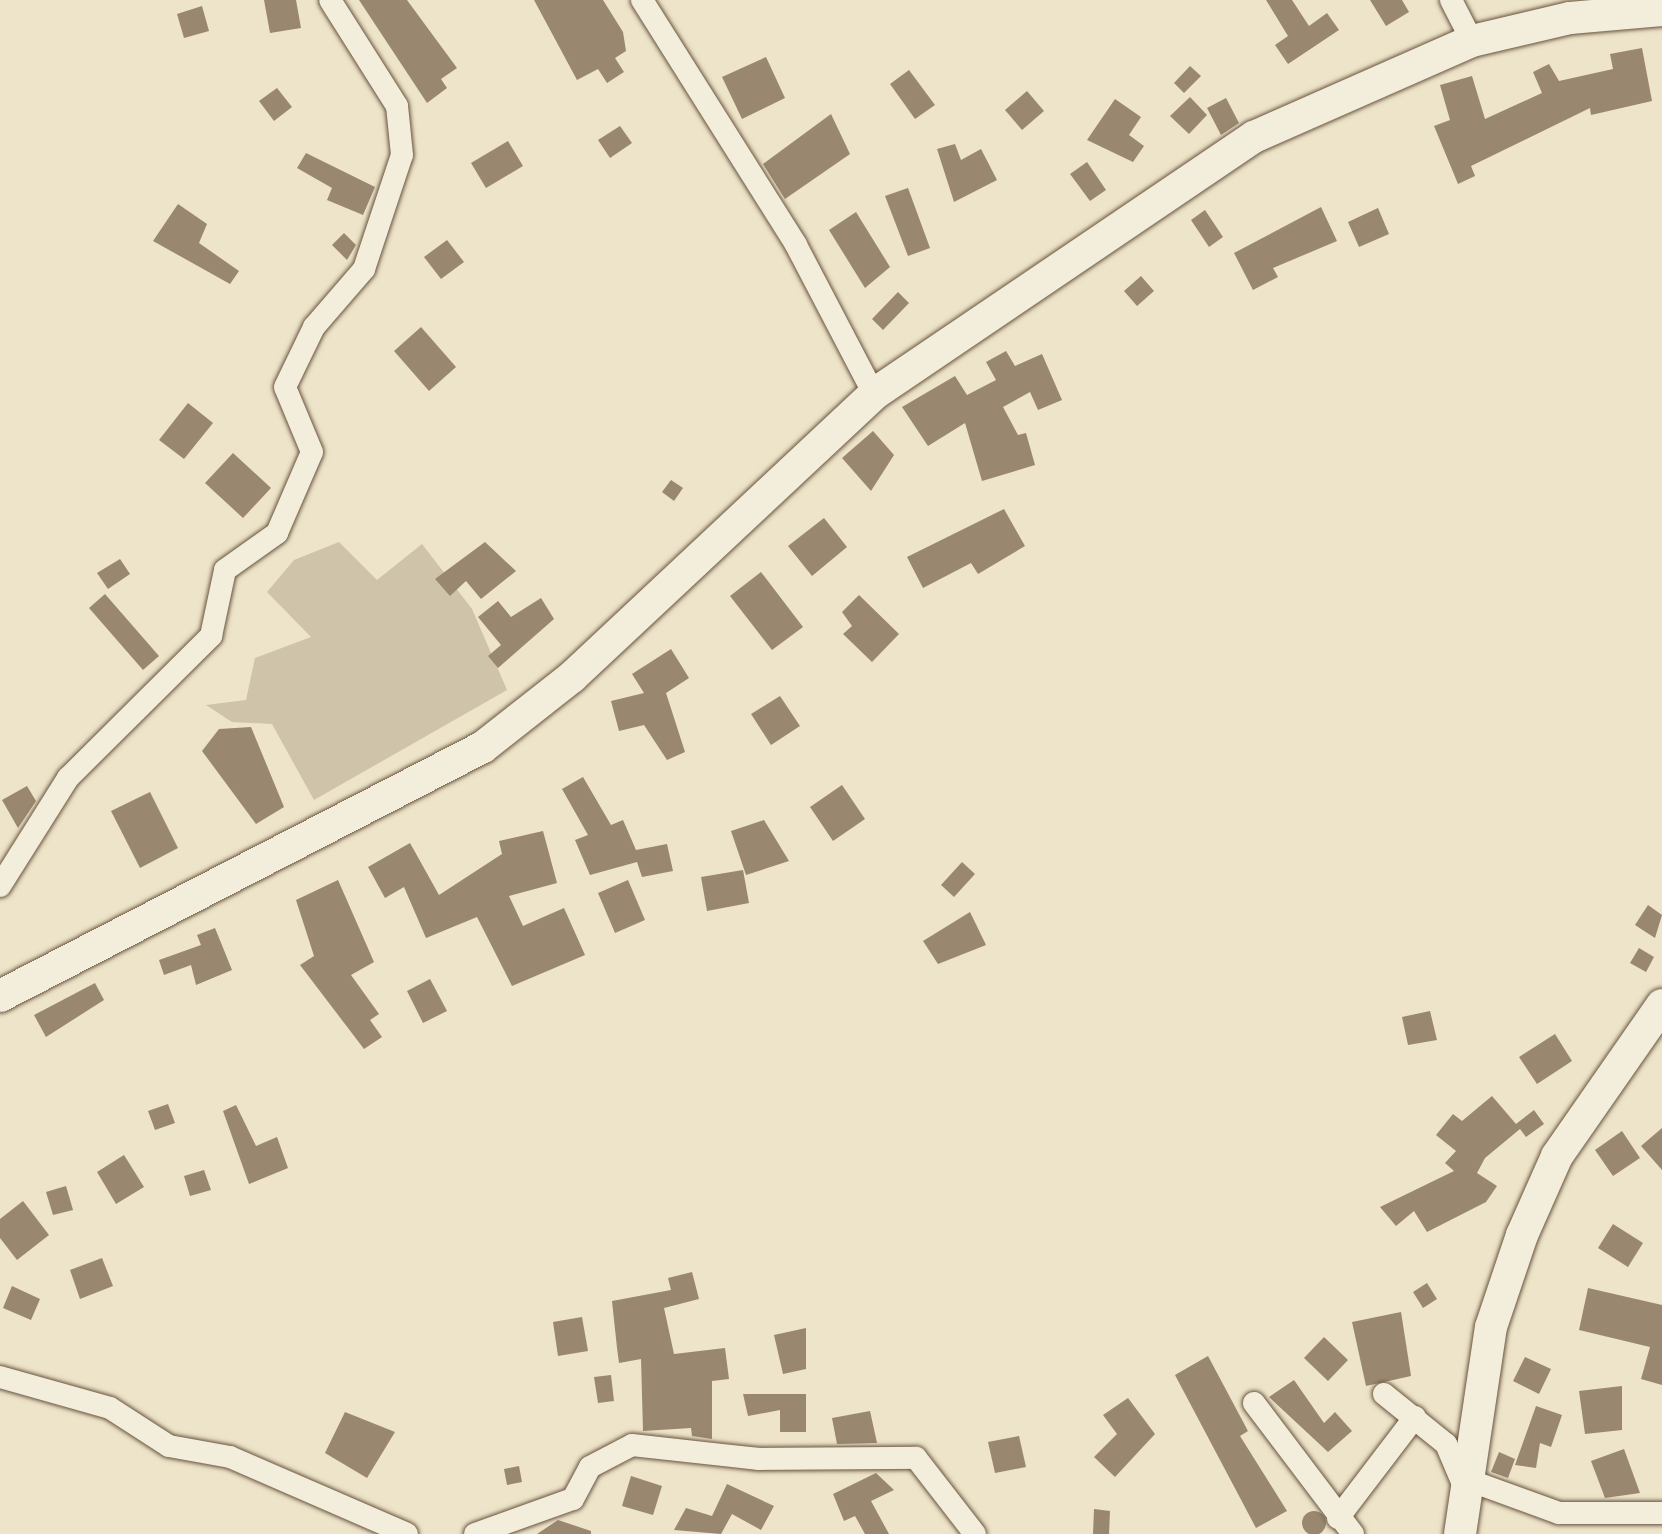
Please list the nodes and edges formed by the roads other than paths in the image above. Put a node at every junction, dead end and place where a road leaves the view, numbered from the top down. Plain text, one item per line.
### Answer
1 (330, 0) edge
2 (642, 0) edge
3 (1451, 0) edge
4 (1662, 10) edge
5 (1472, 41) junction
6 (874, 394) junction
7 (0, 886) edge
8 (2, 989) edge
9 (1662, 1005) edge
10 (0, 1377) edge
11 (1384, 1394) dead end
12 (1254, 1403) dead end
13 (1415, 1417) junction
14 (1466, 1506) edge
15 (1662, 1512) edge
16 (1345, 1526) edge
17 (407, 1534) edge
18 (475, 1534) edge
19 (976, 1534) edge

1 - 7 street
2 - 6 street
3 - 5 street
4 - 5 main road
5 - 6 main road
6 - 8 main road
9 - 14 main road
10 - 17 street
11 - 13 street
12 - 16 street
13 - 14 street
13 - 16 street
14 - 15 street
18 - 19 street

